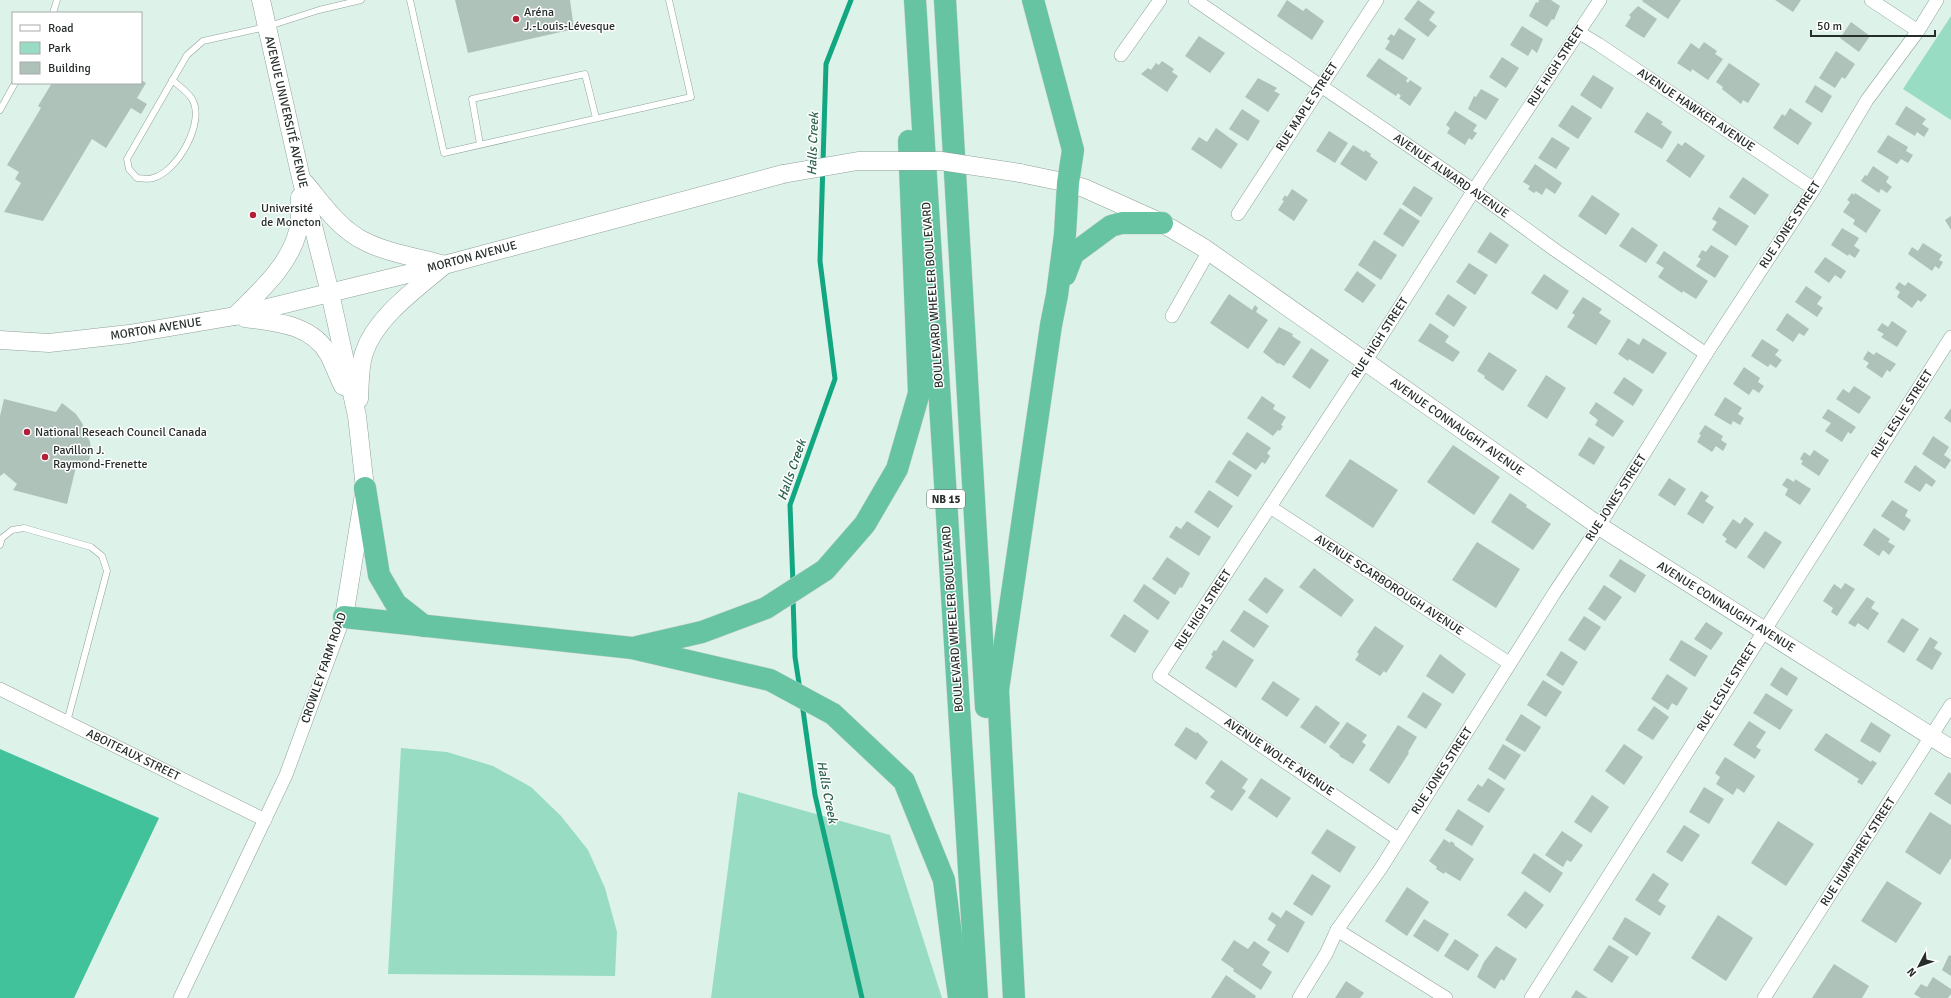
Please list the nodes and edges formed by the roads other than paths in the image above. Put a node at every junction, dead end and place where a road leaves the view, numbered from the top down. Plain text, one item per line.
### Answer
1 (57, 0) edge
2 (261, 0) edge
3 (361, 0) edge
4 (410, 0) edge
5 (669, 0) edge
6 (911, 0) edge
7 (915, 0) edge
8 (945, 0) edge
9 (1033, 0) edge
10 (1160, 0) edge
11 (1195, 0) edge
12 (1377, 0) edge
13 (1600, 0) edge
14 (1871, 0) edge
15 (1937, 0) edge
16 (53, 12) edge
17 (266, 27) junction
18 (1918, 31) junction
19 (1578, 32) junction
20 (1121, 55) dead end
21 (172, 80) junction
22 (14, 84) edge
23 (1321, 85) junction
24 (0, 110) edge
25 (596, 118) junction
26 (480, 144) junction
27 (941, 161) joint
28 (301, 178) junction
29 (1068, 183) junction
30 (1814, 189) junction
31 (1474, 190) junction
32 (1238, 214) dead end
33 (1162, 223) junction
34 (1210, 251) junction
35 (444, 265) junction
36 (330, 293) junction
37 (1057, 295) junction
38 (235, 316) junction
39 (1172, 316) dead end
40 (1951, 337) edge
41 (0, 340) edge
42 (1706, 354) junction
43 (1365, 362) junction
44 (357, 416) junction
45 (365, 488) junction
46 (1270, 507) junction
47 (1599, 526) junction
48 (0, 545) edge
49 (344, 617) junction
50 (424, 626) junction
51 (1763, 630) junction
52 (632, 648) junction
53 (1510, 663) junction
54 (1159, 676) joint
55 (0, 689) edge
56 (1951, 705) edge
57 (67, 722) junction
58 (1931, 736) junction
59 (1951, 749) edge
60 (265, 820) junction
61 (1398, 839) junction
62 (1338, 930) junction
63 (180, 998) edge
64 (959, 998) edge
65 (977, 998) edge
66 (1003, 998) edge
67 (1014, 998) edge
68 (1299, 998) edge
69 (1446, 998) edge
70 (1531, 998) edge
71 (1764, 998) edge

1 - 16 lane
2 - 17 street, AVENUE UNIVERSITÉ AVENUE
3 - 17 lane
4 - 26 lane
5 - 25 lane
6 - 52 highway
7 - 65 highway, BOULEVARD WHEELER BOULEVARD / NB 15
8 - 66 highway, NB 15
9 - 29 highway
10 - 20 street
11 - 23 street, AVENUE ALWARD AVENUE
12 - 23 street, RUE MAPLE STREET
13 - 19 street, RUE HIGH STREET
14 - 18 street
15 - 18 street, RUE JONES STREET
17 - 21 lane
17 - 28 street, AVENUE UNIVERSITÉ AVENUE
18 - 30 street, RUE JONES STREET
19 - 30 street, AVENUE HAWKER AVENUE
19 - 31 street, RUE HIGH STREET
21 - 21 lane
22 - 24 lane
23 - 31 street, AVENUE ALWARD AVENUE
23 - 32 street, RUE MAPLE STREET
25 - 26 lane
25 - 26 lane
27 - 29 street, AVENUE CONNAUGHT AVENUE, bridge
27 - 35 street, MORTON AVENUE, bridge
28 - 35 street
28 - 36 street, AVENUE UNIVERSITÉ AVENUE
28 - 38 street
29 - 33 street, AVENUE CONNAUGHT AVENUE
29 - 37 highway
30 - 42 street, RUE JONES STREET
31 - 42 street, AVENUE ALWARD AVENUE
31 - 43 street, RUE HIGH STREET
33 - 34 street, AVENUE CONNAUGHT AVENUE
33 - 37 highway
34 - 39 street
34 - 43 street, AVENUE CONNAUGHT AVENUE
35 - 36 street, MORTON AVENUE
35 - 44 street
36 - 38 street, MORTON AVENUE
36 - 44 street, CROWLEY FARM ROAD
37 - 67 highway
38 - 41 street, MORTON AVENUE
38 - 44 street
40 - 51 street, RUE LESLIE STREET
42 - 47 street, RUE JONES STREET
43 - 46 street, RUE HIGH STREET
43 - 47 street, AVENUE CONNAUGHT AVENUE
44 - 45 street, CROWLEY FARM ROAD
45 - 49 street, CROWLEY FARM ROAD
45 - 50 highway
46 - 53 street, AVENUE SCARBOROUGH AVENUE
46 - 54 street, RUE HIGH STREET
47 - 51 street, AVENUE CONNAUGHT AVENUE
47 - 53 street, RUE JONES STREET
48 - 57 lane
49 - 50 highway
49 - 60 street, CROWLEY FARM ROAD
50 - 52 highway
51 - 58 street, AVENUE CONNAUGHT AVENUE
51 - 70 street, RUE LESLIE STREET
52 - 64 highway
53 - 61 street, RUE JONES STREET
54 - 61 street, AVENUE WOLFE AVENUE
55 - 57 street, ABOITEAUX STREET
56 - 58 street, RUE HUMPHREY STREET
57 - 60 street, ABOITEAUX STREET
58 - 59 street, AVENUE CONNAUGHT AVENUE
58 - 71 street, RUE HUMPHREY STREET
60 - 63 street, CROWLEY FARM ROAD
61 - 62 street, RUE JONES STREET
62 - 68 street, RUE JONES STREET
62 - 69 street

